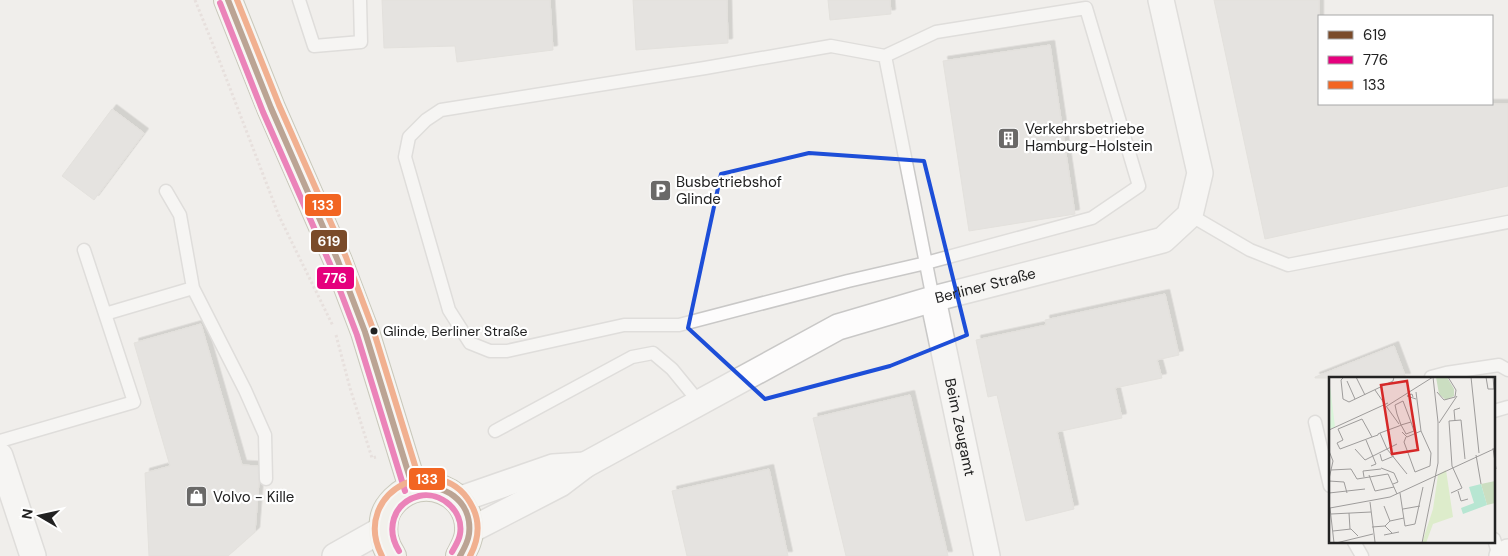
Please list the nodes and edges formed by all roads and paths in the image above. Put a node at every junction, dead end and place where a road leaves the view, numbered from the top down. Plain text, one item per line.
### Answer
1 (195, 0) edge
2 (228, 0) edge
3 (299, 0) edge
4 (360, 0) edge
5 (1161, 0) edge
6 (885, 56) junction
7 (166, 191) dead end
8 (1190, 215) junction
9 (1508, 222) edge
10 (84, 250) dead end
11 (926, 263) junction
12 (193, 288) junction
13 (933, 299) junction
14 (105, 314) junction
15 (1508, 370) edge
16 (1431, 376) dead end
17 (699, 402) junction
18 (1315, 422) dead end
19 (495, 431) dead end
20 (0, 441) edge
21 (401, 451) junction
22 (0, 456) edge
23 (585, 465) junction
24 (266, 479) dead end
25 (1329, 482) edge
26 (413, 488) junction
27 (458, 500) junction
28 (383, 529) junction
29 (465, 544) edge
30 (1355, 544) edge
31 (1496, 544) edge
32 (1508, 552) edge
33 (33, 556) edge
34 (335, 556) edge
35 (392, 556) edge
36 (988, 556) edge
37 (1362, 556) edge
38 (1500, 556) edge

1 - 21 path
2 - 21 main road
3 - 4 lane
5 - 8 street
6 - 11 lane
6 - 11 lane
6 - 11 lane
7 - 12 lane
8 - 9 lane
8 - 13 street, Berliner Straße
10 - 14 lane
11 - 13 lane
12 - 14 lane
12 - 24 lane
13 - 17 street, Berliner Straße
13 - 36 street, Beim Zeugamt
14 - 20 lane
15 - 16 lane
17 - 19 lane
17 - 23 street, Berliner Straße
18 - 25 lane
21 - 26 main road
22 - 33 street
23 - 27 street, Berliner Straße
23 - 29 street, Berliner Straße
26 - 27 main road
26 - 28 main road
27 - 29 main road
28 - 34 street
28 - 35 main road
30 - 37 lane
31 - 38 lane
32 - 38 street

